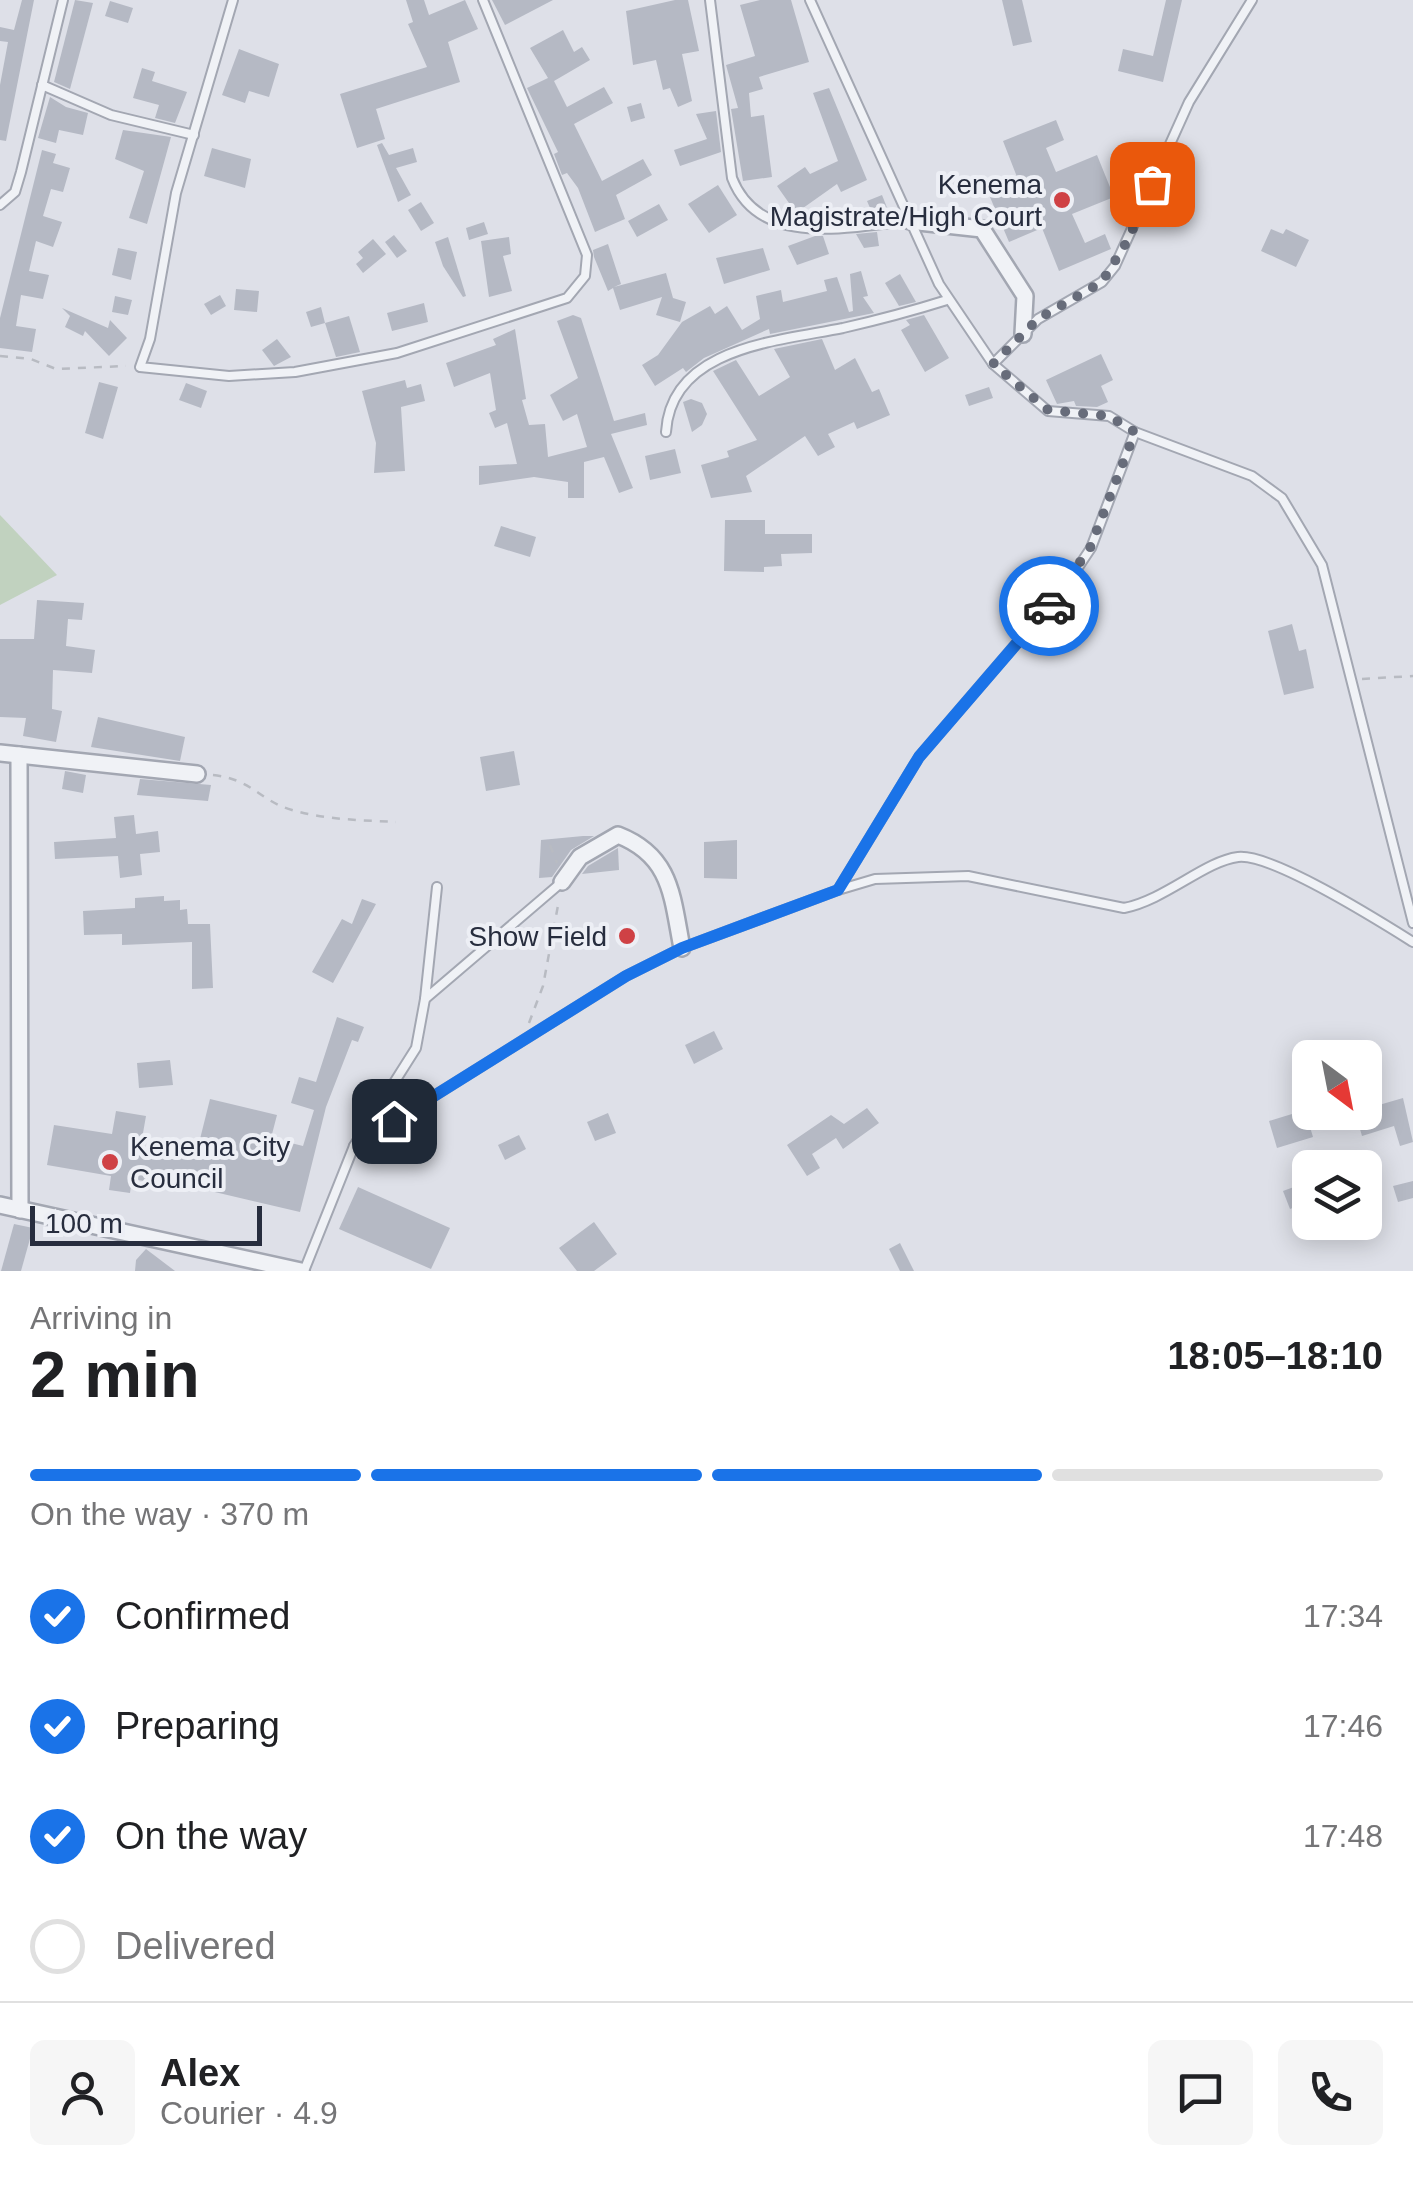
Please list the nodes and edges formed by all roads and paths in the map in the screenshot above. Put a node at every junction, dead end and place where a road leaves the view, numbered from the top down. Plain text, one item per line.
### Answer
1 (63, 0) edge
2 (232, 0) edge
3 (483, 0) edge
4 (710, 0) edge
5 (810, 0) edge
6 (1252, 0) edge
7 (42, 86) junction
8 (194, 134) junction
9 (0, 205) edge
10 (910, 221) junction
11 (947, 300) junction
12 (1023, 334) junction
13 (0, 356) edge
14 (993, 364) junction
15 (140, 367) junction
16 (666, 432) dead end
17 (1135, 432) junction
18 (1413, 676) edge
19 (1356, 681) dead end
20 (0, 753) edge
21 (20, 755) junction
22 (197, 774) joint
23 (396, 822) dead end
24 (550, 846) dead end
25 (562, 882) junction
26 (437, 887) dead end
27 (838, 890) junction
28 (1413, 923) edge
29 (1413, 942) edge
30 (682, 948) junction
31 (425, 999) junction
32 (523, 1038) junction
33 (354, 1146) junction
34 (0, 1205) edge
35 (20, 1210) junction
36 (280, 1268) edge
37 (303, 1271) edge

1 - 7 lane
2 - 8 lane
3 - 15 lane
4 - 10 lane
5 - 10 lane
6 - 12 lane
7 - 8 lane
7 - 9 lane
8 - 15 lane
10 - 11 lane
10 - 12 street
11 - 14 lane
11 - 16 lane
12 - 14 lane
13 - 15 path
14 - 17 lane
17 - 27 lane
17 - 28 lane
18 - 19 path
20 - 21 street
21 - 22 street
21 - 35 street
22 - 23 path
24 - 25 path
25 - 30 street
25 - 31 lane
25 - 32 path
26 - 31 lane
27 - 29 lane
27 - 30 lane
30 - 32 lane
31 - 33 lane
32 - 33 lane
33 - 37 lane
34 - 35 street
35 - 36 street
36 - 37 street

